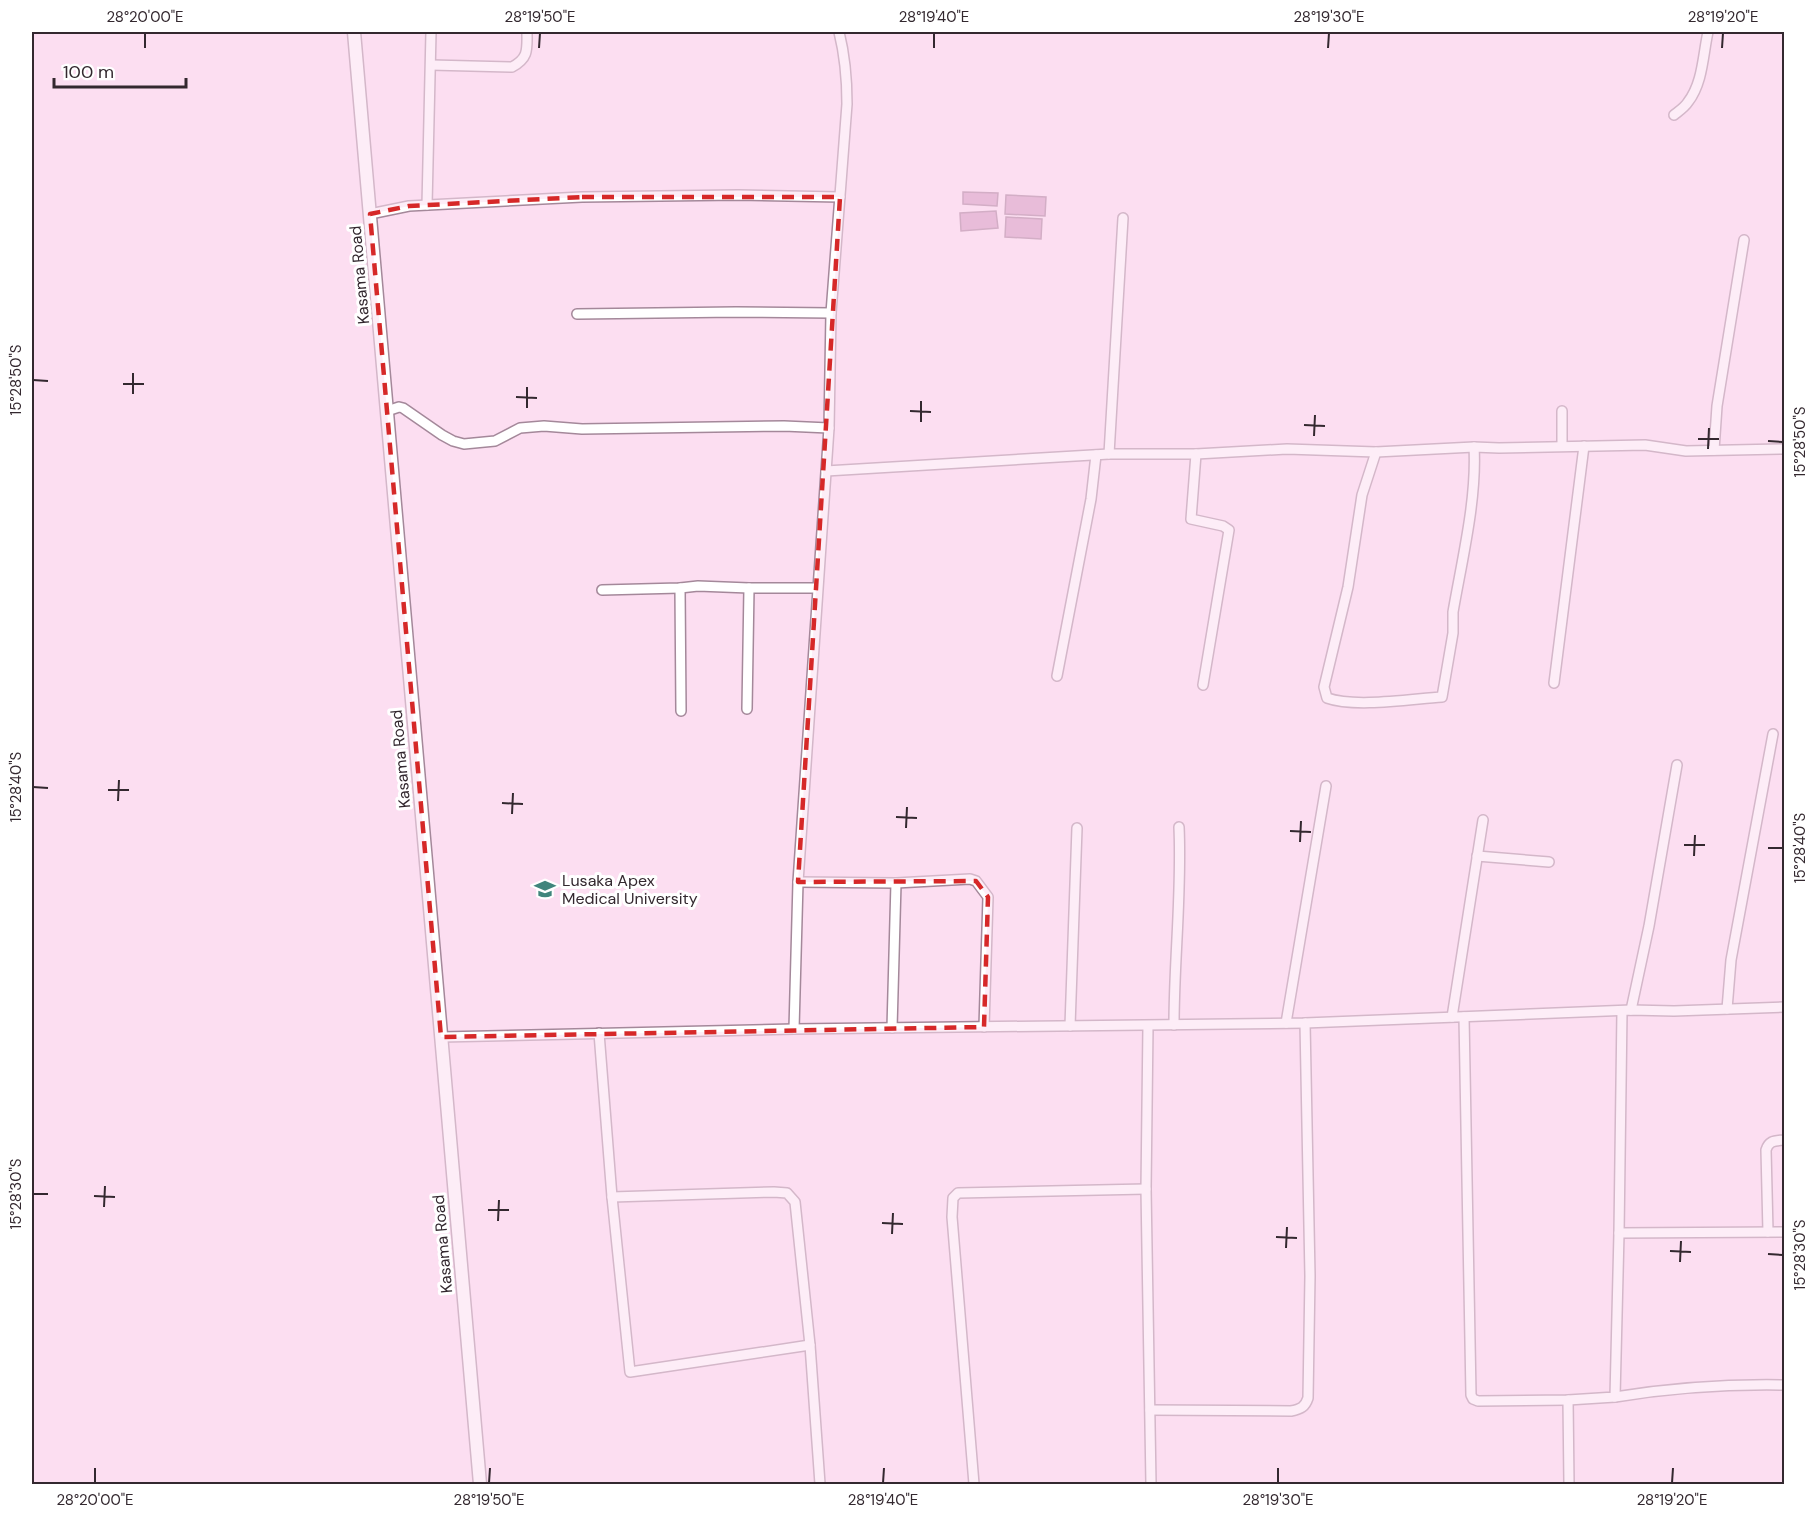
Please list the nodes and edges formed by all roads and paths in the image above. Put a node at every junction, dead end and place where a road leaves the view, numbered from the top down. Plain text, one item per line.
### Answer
1 (354, 32) edge
2 (432, 32) edge
3 (527, 32) edge
4 (839, 32) edge
5 (1708, 32) edge
6 (431, 65) junction
7 (1674, 115) dead end
8 (840, 197) junction
9 (427, 205) junction
10 (370, 214) junction
11 (1123, 218) dead end
12 (1744, 240) dead end
13 (831, 313) junction
14 (577, 314) dead end
15 (387, 411) junction
16 (1562, 411) dead end
17 (829, 428) junction
18 (1562, 446) junction
19 (1584, 446) junction
20 (1474, 447) junction
21 (1785, 449) edge
22 (1713, 450) junction
23 (1376, 452) junction
24 (1109, 454) junction
25 (1196, 454) junction
26 (1096, 455) junction
27 (825, 471) junction
28 (680, 588) junction
29 (749, 588) junction
30 (817, 588) junction
31 (602, 590) dead end
32 (1057, 676) dead end
33 (1554, 683) dead end
34 (1203, 685) dead end
35 (747, 709) dead end
36 (681, 711) dead end
37 (1773, 734) dead end
38 (1677, 765) dead end
39 (1326, 786) dead end
40 (1483, 820) dead end
41 (1179, 827) dead end
42 (1077, 828) dead end
43 (1477, 856) junction
44 (1549, 862) dead end
45 (798, 882) junction
46 (896, 883) junction
47 (1785, 1007) edge
48 (1726, 1009) junction
49 (1627, 1010) junction
50 (1452, 1017) junction
51 (1464, 1017) junction
52 (1286, 1023) junction
53 (1305, 1023) junction
54 (1174, 1025) junction
55 (1070, 1026) junction
56 (1148, 1026) junction
57 (984, 1027) junction
58 (892, 1028) junction
59 (794, 1029) junction
60 (599, 1033) junction
61 (441, 1037) junction
62 (1785, 1140) edge
63 (1146, 1189) junction
64 (612, 1197) junction
65 (1768, 1232) junction
66 (1785, 1232) edge
67 (1619, 1233) junction
68 (810, 1345) junction
69 (1785, 1385) edge
70 (1615, 1397) junction
71 (1568, 1400) junction
72 (1150, 1410) junction
73 (480, 1485) edge
74 (820, 1485) edge
75 (974, 1485) edge
76 (1151, 1485) edge
77 (1569, 1485) edge

1 - 10 street, Kasama Road
2 - 6 street
3 - 6 street
4 - 8 street
5 - 7 street
6 - 9 street
8 - 9 street
8 - 13 street
9 - 10 street
10 - 15 street, Kasama Road
11 - 24 street
12 - 22 street
13 - 14 street
13 - 17 street
15 - 17 street
15 - 61 street, Kasama Road
16 - 18 street
17 - 27 street
18 - 19 street
18 - 20 street
19 - 22 street
19 - 33 street
20 - 23 street
20 - 23 street
21 - 22 street
23 - 25 street
24 - 25 street
24 - 26 street
25 - 34 street
26 - 27 street
26 - 32 street
27 - 30 street
28 - 29 street
28 - 31 street
28 - 36 street
29 - 30 street
29 - 35 street
30 - 45 street
37 - 48 street
38 - 49 street
39 - 52 street
40 - 43 street
41 - 54 street
42 - 55 street
43 - 44 street
43 - 50 street
45 - 46 street
45 - 59 street
46 - 57 street
46 - 58 street
47 - 48 street
48 - 49 street
49 - 51 street
49 - 67 street
50 - 51 street
50 - 53 street
51 - 71 street
52 - 53 street
52 - 54 street
53 - 72 street
54 - 56 street
55 - 56 street
55 - 57 street
56 - 63 street
57 - 58 street
58 - 59 street
59 - 60 street
60 - 61 street
60 - 64 street
61 - 73 street, Kasama Road
62 - 65 street
63 - 72 street
63 - 75 street
64 - 68 street
64 - 68 street
65 - 66 street
65 - 67 street
67 - 70 street
68 - 74 street
69 - 70 street
70 - 71 street
71 - 77 street
72 - 76 street

